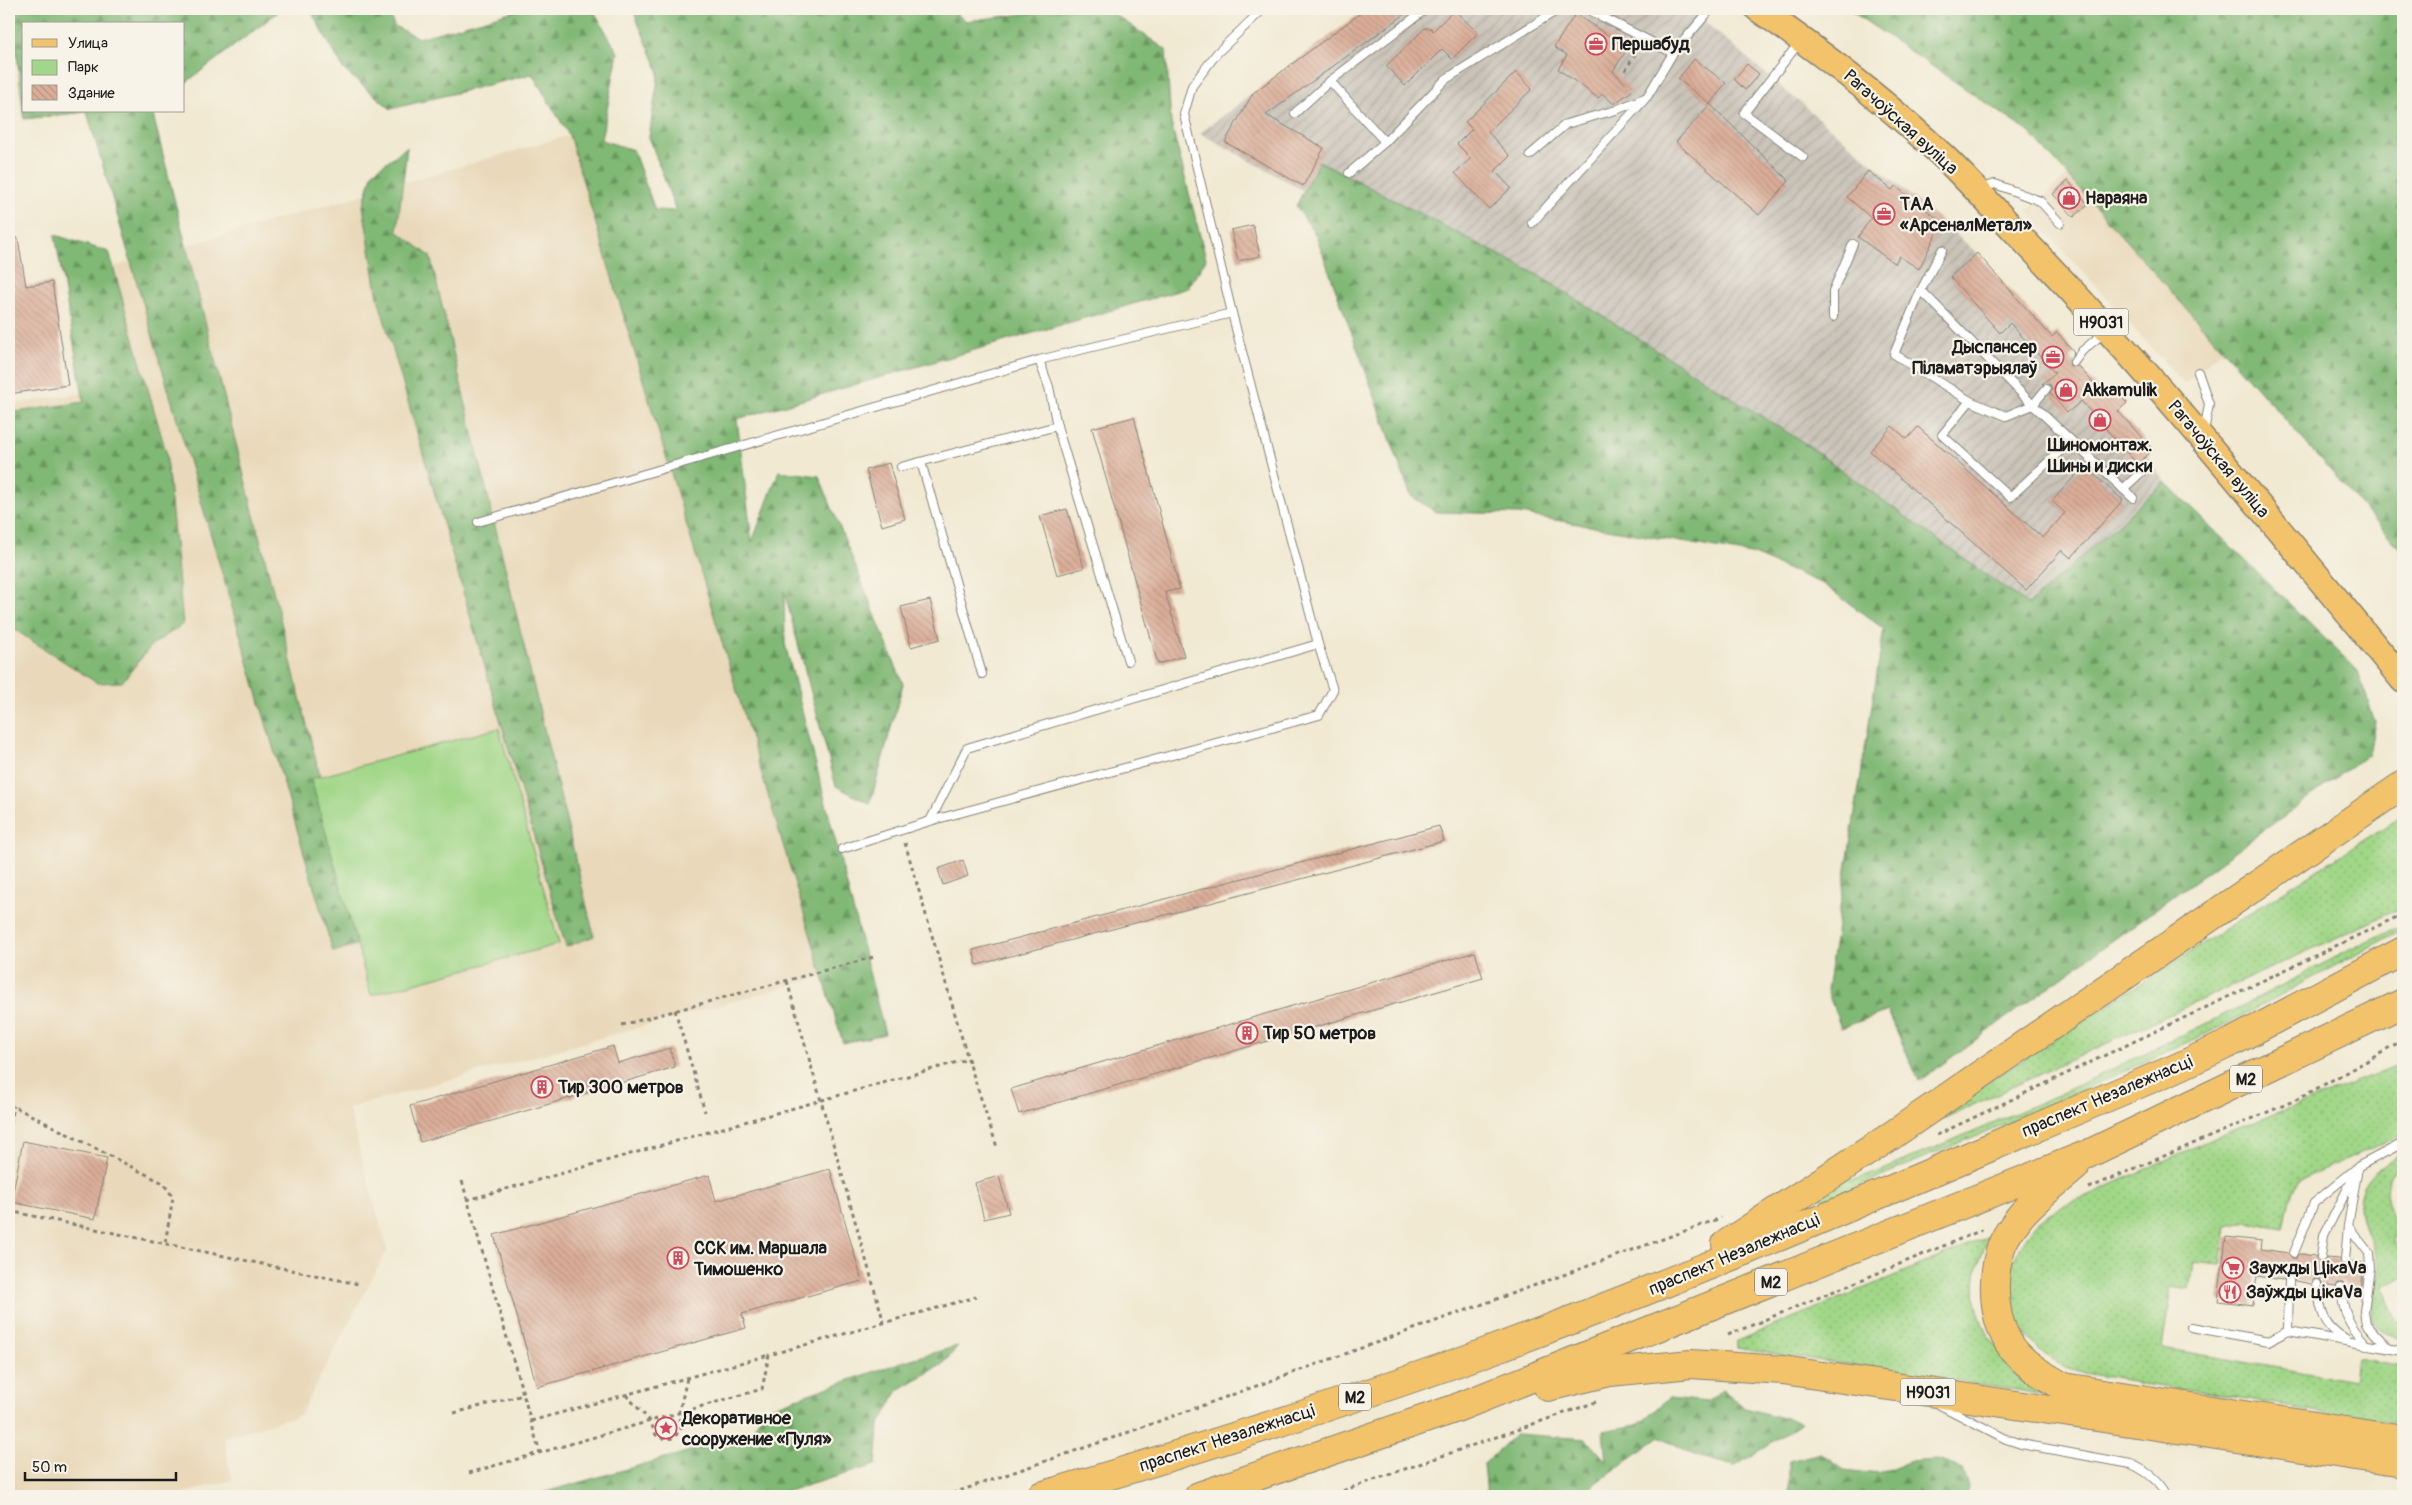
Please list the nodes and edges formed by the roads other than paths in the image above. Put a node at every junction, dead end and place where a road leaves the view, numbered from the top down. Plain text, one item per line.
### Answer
1 (1263, 9) edge
2 (1426, 9) edge
3 (1559, 9) edge
4 (1587, 9) edge
5 (1711, 9) edge
6 (1758, 9) edge
7 (1802, 39) junction
8 (1673, 53) junction
9 (1330, 81) junction
10 (1647, 97) junction
11 (1295, 113) dead end
12 (1385, 142) junction
13 (1530, 155) dead end
14 (1803, 157) dead end
15 (1349, 173) dead end
16 (1976, 190) junction
17 (1532, 223) dead end
18 (2060, 223) dead end
19 (1853, 244) dead end
20 (1942, 250) dead end
21 (1921, 290) junction
22 (1232, 313) junction
23 (1833, 317) dead end
24 (2108, 330) junction
25 (1039, 360) junction
26 (2074, 362) dead end
27 (2198, 372) dead end
28 (2046, 389) dead end
29 (1970, 401) junction
30 (2032, 405) junction
31 (1057, 426) junction
32 (2203, 437) junction
33 (2072, 441) junction
34 (921, 462) junction
35 (901, 467) dead end
36 (2147, 467) dead end
37 (2123, 489) junction
38 (2133, 498) dead end
39 (478, 522) dead end
40 (1318, 644) junction
41 (1128, 661) dead end
42 (982, 674) dead end
43 (2403, 680) edge
44 (2403, 785) edge
45 (930, 821) junction
46 (842, 849) dead end
47 (2403, 952) edge
48 (2403, 1003) edge
49 (2403, 1143) edge
50 (2088, 1154) junction
51 (2359, 1166) junction
52 (2348, 1226) junction
53 (2294, 1253) dead end
54 (2321, 1257) dead end
55 (2345, 1260) dead end
56 (2290, 1280) dead end
57 (1664, 1284) junction
58 (2317, 1284) dead end
59 (2341, 1288) dead end
60 (2191, 1327) dead end
61 (2288, 1331) junction
62 (2352, 1343) junction
63 (2367, 1345) junction
64 (2390, 1350) junction
65 (2403, 1351) edge
66 (1876, 1384) junction
67 (1454, 1410) junction
68 (2403, 1440) edge
69 (2403, 1463) edge
70 (1041, 1496) edge
71 (1199, 1496) edge
72 (2167, 1496) edge

1 - 22 lane
2 - 9 lane
3 - 12 lane
4 - 8 lane
5 - 8 lane
6 - 7 main road, Рагачоўская вуліца / Н9031
7 - 14 lane
7 - 16 main road, Рагачоўская вуліца / Н9031
8 - 10 lane
9 - 11 lane
9 - 12 lane
10 - 13 lane
10 - 17 lane
12 - 15 lane
16 - 18 lane
16 - 24 main road, Рагачоўская вуліца / Н9031
19 - 23 lane
20 - 21 lane
21 - 29 lane
21 - 30 lane
22 - 25 lane
22 - 40 lane
24 - 26 lane
24 - 32 main road, Рагачоўская вуліца / Н9031
25 - 31 lane
25 - 39 lane
27 - 32 lane
28 - 30 lane
29 - 30 lane
29 - 33 lane
30 - 33 lane
31 - 34 lane
31 - 41 lane
32 - 43 main road, Рагачоўская вуліца / Н9031
33 - 37 lane
34 - 35 lane
34 - 42 lane
36 - 37 lane
37 - 38 lane
40 - 45 lane
40 - 45 lane
44 - 57 highway
45 - 46 lane
47 - 57 highway, праспект Незалежнасці / М2
48 - 50 highway, М2
49 - 51 lane
50 - 67 highway, М2
50 - 68 highway
51 - 52 lane
51 - 53 lane
51 - 54 lane
52 - 55 lane
52 - 64 lane
56 - 61 lane
57 - 70 highway, праспект Незалежнасці / М2
58 - 62 lane
59 - 63 lane
60 - 61 lane
61 - 62 lane
62 - 63 lane
63 - 64 lane
64 - 65 lane
66 - 67 highway, Н9031
66 - 69 highway, Н9031
66 - 72 lane
67 - 71 highway, М2

